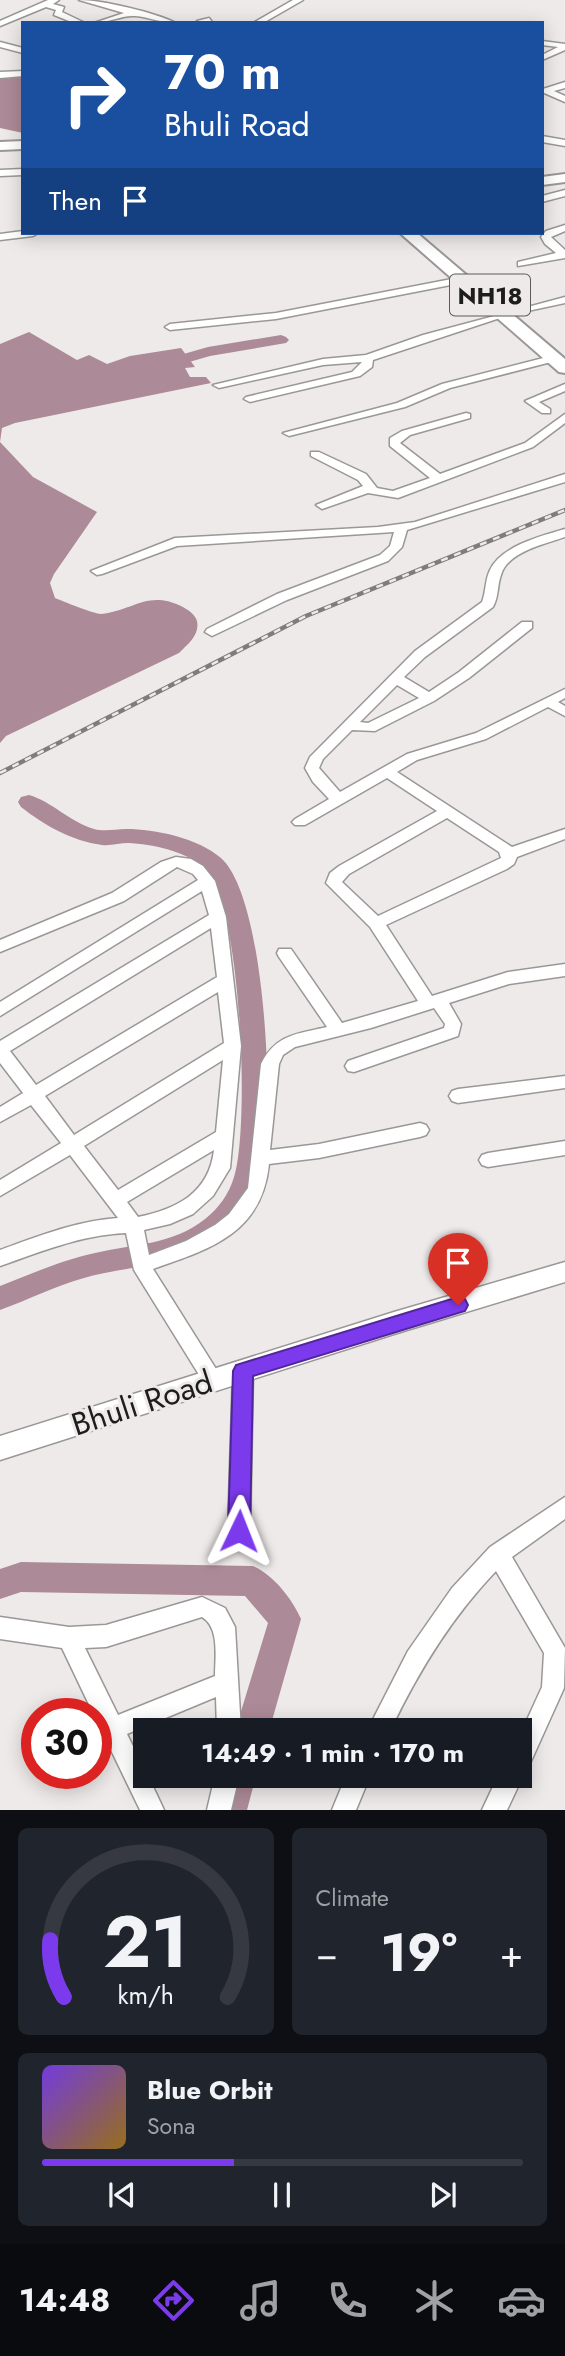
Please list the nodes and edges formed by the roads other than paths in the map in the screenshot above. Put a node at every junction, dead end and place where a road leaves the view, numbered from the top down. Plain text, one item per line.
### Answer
1 (55, 0) edge
2 (83, 0) edge
3 (299, 0) edge
4 (46, 4) junction
5 (136, 12) junction
6 (172, 20) edge
7 (76, 21) edge
8 (105, 21) edge
9 (261, 21) edge
10 (1, 24) edge
11 (21, 28) edge
12 (544, 43) edge
13 (0, 44) edge
14 (565, 47) edge
15 (21, 50) edge
16 (544, 57) edge
17 (21, 73) edge
18 (0, 75) edge
19 (565, 85) edge
20 (565, 99) edge
21 (544, 138) edge
22 (564, 143) edge
23 (21, 145) edge
24 (0, 146) edge
25 (544, 148) edge
26 (21, 172) edge
27 (0, 173) edge
28 (565, 228) edge
29 (21, 234) edge
30 (410, 235) edge
31 (418, 235) edge
32 (0, 237) edge
33 (565, 255) edge
34 (523, 264) dead end
35 (462, 279) junction
36 (565, 300) edge
37 (508, 314) junction
38 (170, 327) dead end
39 (367, 358) junction
40 (563, 359) edge
41 (219, 386) dead end
42 (565, 387) edge
43 (250, 398) dead end
44 (546, 411) dead end
45 (466, 416) dead end
46 (565, 417) edge
47 (289, 433) dead end
48 (315, 454) dead end
49 (438, 478) junction
50 (565, 478) edge
51 (372, 489) junction
52 (322, 505) dead end
53 (401, 528) junction
54 (565, 533) edge
55 (97, 571) dead end
56 (527, 625) dead end
57 (212, 632) dead end
58 (396, 678) junction
59 (565, 693) edge
60 (429, 698) junction
61 (549, 702) junction
62 (565, 712) edge
63 (349, 725) junction
64 (386, 771) junction
65 (338, 799) junction
66 (448, 811) junction
67 (300, 822) dead end
68 (565, 834) edge
69 (509, 854) junction
70 (207, 881) junction
71 (218, 917) junction
72 (376, 923) junction
73 (0, 946) edge
74 (285, 953) dead end
75 (565, 970) edge
76 (227, 979) junction
77 (433, 1002) junction
78 (0, 1010) edge
79 (338, 1030) junction
80 (233, 1046) junction
81 (0, 1050) edge
82 (354, 1066) dead end
83 (565, 1082) edge
84 (34, 1096) junction
85 (458, 1096) dead end
86 (0, 1115) edge
87 (420, 1130) dead end
88 (226, 1134) junction
89 (72, 1145) junction
90 (565, 1148) edge
91 (261, 1158) junction
92 (488, 1160) dead end
93 (0, 1189) edge
94 (116, 1200) junction
95 (137, 1248) junction
96 (0, 1258) edge
97 (565, 1272) edge
98 (243, 1371) junction
99 (213, 1380) junction
100 (0, 1447) edge
101 (565, 1507) edge
102 (239, 1531) dead end
103 (498, 1554) junction
104 (0, 1628) edge
105 (69, 1638) junction
106 (227, 1682) junction
107 (228, 1718) edge
108 (384, 1718) edge
109 (113, 1728) junction
110 (532, 1734) edge
111 (224, 1788) edge
112 (353, 1788) edge
113 (505, 1788) edge
114 (152, 1810) edge
115 (219, 1810) edge
116 (344, 1810) edge
117 (494, 1810) edge

1 - 4 street
2 - 5 street
3 - 9 street
4 - 7 street
4 - 10 street
5 - 6 street
5 - 8 street
10 - 11 street
12 - 14 street
13 - 15 street
14 - 16 street
17 - 18 street
19 - 20 street
21 - 22 street
22 - 25 street
23 - 24 main road
26 - 27 street
28 - 33 street
29 - 32 street
30 - 35 main road, NH18
31 - 37 main road, NH18
33 - 34 street
35 - 37 main road, NH18
35 - 38 street
36 - 37 street
37 - 39 street
37 - 40 main road, NH18
39 - 41 street
39 - 43 street
40 - 47 street
42 - 44 street
45 - 49 street
46 - 49 street
48 - 51 street
49 - 51 street
50 - 53 street
51 - 52 street
53 - 55 street
53 - 57 street
54 - 58 street
56 - 60 street
58 - 60 street
58 - 63 street
59 - 61 street
60 - 63 street
61 - 62 street
61 - 64 street
63 - 65 street
64 - 65 street
64 - 66 street
65 - 67 street
66 - 69 street
66 - 72 street
68 - 69 street
69 - 72 street
70 - 71 street
70 - 73 street
70 - 78 street
71 - 76 street
71 - 81 street
72 - 77 street
74 - 79 street
75 - 77 street
76 - 80 street
76 - 84 street
77 - 79 street
77 - 82 street
79 - 91 street
80 - 88 street
80 - 89 street
81 - 84 street
83 - 85 street
84 - 86 street
84 - 89 street
87 - 91 street
88 - 94 street
88 - 95 street
89 - 93 street
89 - 94 street
90 - 92 street
91 - 95 street
94 - 95 street
95 - 96 street
95 - 99 street
97 - 98 main road, Bhuli Road
98 - 99 main road, Bhuli Road
98 - 102 street
99 - 100 main road, Bhuli Road
101 - 103 street
103 - 108 street
103 - 110 street
104 - 105 street
105 - 106 street
105 - 109 street
106 - 107 street
106 - 109 street
109 - 114 street
111 - 115 street
112 - 116 street
113 - 117 street

